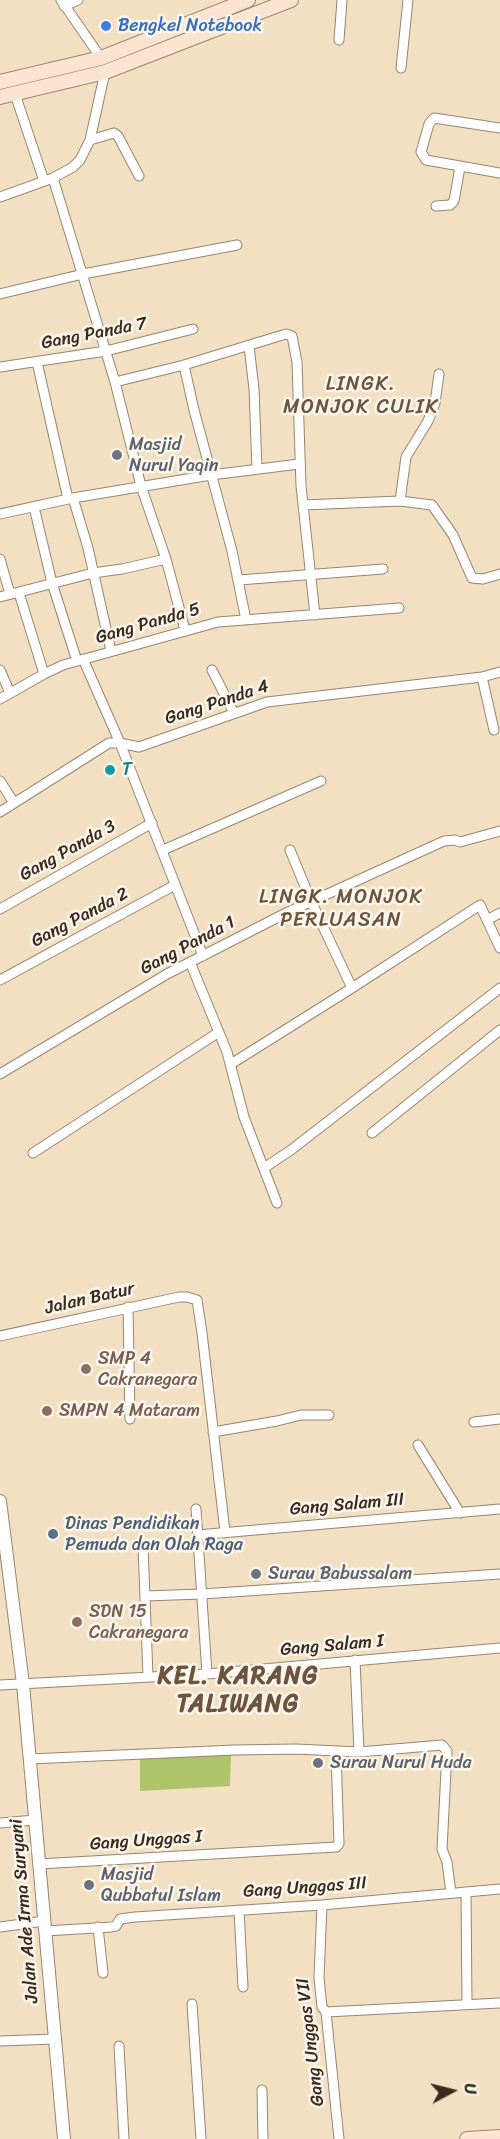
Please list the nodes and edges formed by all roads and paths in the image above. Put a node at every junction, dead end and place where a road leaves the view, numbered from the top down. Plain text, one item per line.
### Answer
1 (78, 0) edge
2 (248, 0) edge
3 (290, 0) edge
4 (342, 0) edge
5 (408, 0) edge
6 (62, 3) edge
7 (339, 40) dead end
8 (103, 65) junction
9 (401, 68) dead end
10 (0, 82) edge
11 (15, 94) junction
12 (0, 97) edge
13 (500, 128) edge
14 (90, 140) junction
15 (460, 167) junction
16 (500, 173) edge
17 (139, 176) dead end
18 (48, 179) junction
19 (0, 197) edge
20 (436, 206) dead end
21 (237, 245) dead end
22 (83, 274) junction
23 (0, 294) edge
24 (193, 329) dead end
25 (249, 346) junction
26 (106, 351) junction
27 (37, 362) junction
28 (184, 365) junction
29 (0, 367) edge
30 (440, 374) dead end
31 (115, 382) junction
32 (299, 464) junction
33 (257, 470) junction
34 (211, 476) junction
35 (141, 486) junction
36 (71, 498) junction
37 (400, 501) junction
38 (303, 506) junction
39 (34, 507) junction
40 (0, 514) edge
41 (0, 559) edge
42 (166, 559) junction
43 (382, 569) dead end
44 (93, 573) junction
45 (312, 574) junction
46 (500, 574) edge
47 (238, 580) junction
48 (52, 583) junction
49 (10, 595) edge
50 (399, 608) dead end
51 (315, 615) junction
52 (246, 620) junction
53 (185, 630) junction
54 (111, 651) junction
55 (80, 660) junction
56 (0, 670) edge
57 (212, 670) dead end
58 (500, 672) edge
59 (44, 674) junction
60 (482, 677) junction
61 (10, 693) junction
62 (0, 699) edge
63 (234, 713) junction
64 (494, 730) dead end
65 (120, 743) junction
66 (0, 781) edge
67 (321, 781) dead end
68 (14, 803) junction
69 (0, 812) edge
70 (152, 823) junction
71 (500, 831) edge
72 (163, 850) junction
73 (290, 850) dead end
74 (175, 885) junction
75 (311, 902) junction
76 (0, 909) edge
77 (500, 914) edge
78 (487, 920) junction
79 (500, 948) edge
80 (203, 956) junction
81 (190, 962) junction
82 (0, 980) edge
83 (352, 988) junction
84 (500, 988) edge
85 (500, 1030) edge
86 (219, 1032) junction
87 (231, 1064) junction
88 (0, 1074) edge
89 (372, 1133) dead end
90 (33, 1153) dead end
91 (264, 1168) junction
92 (277, 1203) dead end
93 (128, 1307) junction
94 (0, 1336) edge
95 (329, 1416) dead end
96 (130, 1419) dead end
97 (500, 1419) edge
98 (474, 1422) dead end
99 (213, 1432) junction
100 (418, 1445) dead end
101 (0, 1501) edge
102 (196, 1509) dead end
103 (500, 1509) edge
104 (460, 1513) junction
105 (225, 1532) junction
106 (197, 1535) junction
107 (143, 1546) dead end
108 (500, 1574) edge
109 (202, 1594) junction
110 (145, 1596) junction
111 (500, 1648) edge
112 (356, 1660) junction
113 (207, 1674) junction
114 (148, 1677) junction
115 (23, 1684) junction
116 (0, 1685) edge
117 (336, 1752) junction
118 (359, 1752) junction
119 (29, 1759) junction
120 (35, 1820) junction
121 (0, 1823) edge
122 (39, 1864) junction
123 (500, 1889) edge
124 (466, 1892) junction
125 (451, 1893) junction
126 (322, 1905) junction
127 (239, 1910) junction
128 (45, 1926) junction
129 (0, 1927) edge
130 (98, 1927) junction
131 (103, 1973) dead end
132 (243, 1987) dead end
133 (500, 2003) edge
134 (192, 2004) dead end
135 (467, 2004) junction
136 (326, 2012) junction
137 (55, 2039) junction
138 (0, 2041) edge
139 (119, 2046) dead end
140 (262, 2090) dead end
141 (500, 2136) edge
142 (64, 2139) edge
143 (124, 2139) edge
144 (201, 2139) edge
145 (263, 2139) edge
146 (339, 2139) edge
147 (468, 2139) edge

1 - 6 street
2 - 8 main road
3 - 8 main road
4 - 7 street
5 - 9 street
6 - 8 street
8 - 10 main road
8 - 11 main road
8 - 14 street
11 - 12 main road
11 - 18 street
13 - 15 street
14 - 17 street
14 - 18 street
15 - 16 street
15 - 20 street
18 - 19 street
18 - 22 street
21 - 22 street
22 - 23 street
22 - 26 street
24 - 26 street, Gang Panda 7
25 - 28 street
25 - 32 street
25 - 33 street
26 - 27 street, Gang Panda 7
26 - 31 street
27 - 29 street, Gang Panda 7
27 - 36 street
28 - 31 street
28 - 34 street
30 - 37 street
31 - 35 street
32 - 33 street
32 - 38 street
33 - 34 street
34 - 35 street
34 - 47 street
35 - 36 street
35 - 42 street
36 - 39 street
36 - 44 street
37 - 38 street
37 - 46 street
38 - 45 street
39 - 40 street
39 - 48 street
41 - 49 street
42 - 44 street
42 - 53 street
43 - 45 street
44 - 48 street
44 - 54 street
45 - 47 street
45 - 51 street
47 - 52 street
48 - 49 street
48 - 55 street
49 - 59 street
50 - 51 street, Gang Panda 5
51 - 52 street, Gang Panda 5
52 - 53 street, Gang Panda 5
53 - 54 street, Gang Panda 5
54 - 55 street, Gang Panda 5
55 - 59 street, Gang Panda 5
55 - 65 street
56 - 61 street
57 - 63 street
58 - 60 street, Gang Panda 4
59 - 61 street, Gang Panda 5
60 - 63 street, Gang Panda 4
60 - 64 street
61 - 62 street, Gang Panda 5
63 - 65 street, Gang Panda 4
65 - 68 street, Gang Panda 4
65 - 70 street
66 - 68 street
67 - 72 street
68 - 69 street, Gang Panda 4
70 - 72 street
70 - 76 street, Gang Panda 3
71 - 75 street, Gang Panda 1
72 - 74 street
73 - 75 street
74 - 80 street
74 - 82 street, Gang Panda 2
75 - 80 street, Gang Panda 1
75 - 83 street
77 - 78 street
78 - 79 street
78 - 83 street
80 - 81 street, Gang Panda 1
81 - 86 street
81 - 88 street, Gang Panda 1
83 - 87 street
84 - 91 street
85 - 89 street
86 - 87 street
86 - 90 street
87 - 91 street
91 - 92 street
93 - 94 street, Jalan Batur
93 - 96 street
93 - 99 street, Jalan Batur
95 - 99 street
97 - 98 street
99 - 105 street
100 - 104 street
101 - 115 street, Jalan Ade Irma Suryani
102 - 106 street
103 - 104 street, Gang Salam III
104 - 105 street, Gang Salam III
105 - 106 street, Gang Salam III
106 - 109 street
107 - 110 street
108 - 109 street
109 - 110 street
109 - 113 street
110 - 114 street
111 - 112 street, Gang Salam I
112 - 113 street, Gang Salam I
112 - 118 street
113 - 114 street, Gang Salam I
114 - 115 street, Gang Salam I
115 - 116 street, Gang Salam I
115 - 119 street, Jalan Ade Irma Suryani
117 - 118 street
117 - 119 street
117 - 122 street, Gang Unggas I
118 - 125 street
119 - 120 street, Jalan Ade Irma Suryani
120 - 121 street
120 - 122 street, Jalan Ade Irma Suryani
122 - 128 street, Jalan Ade Irma Suryani
123 - 124 street, Gang Unggas III
124 - 125 street, Gang Unggas III
124 - 135 street
125 - 126 street, Gang Unggas III
126 - 127 street, Gang Unggas III
126 - 136 street, Gang Unggas VII
127 - 130 street, Gang Unggas III
127 - 132 street
128 - 129 street, Gang Unggas III
128 - 130 street, Gang Unggas III
128 - 137 street, Jalan Ade Irma Suryani
130 - 131 street
133 - 135 street
134 - 144 street
135 - 136 street
136 - 146 street, Gang Unggas VII
137 - 138 street
137 - 142 street, Jalan Ade Irma Suryani
139 - 143 street
140 - 145 street
141 - 147 main road

